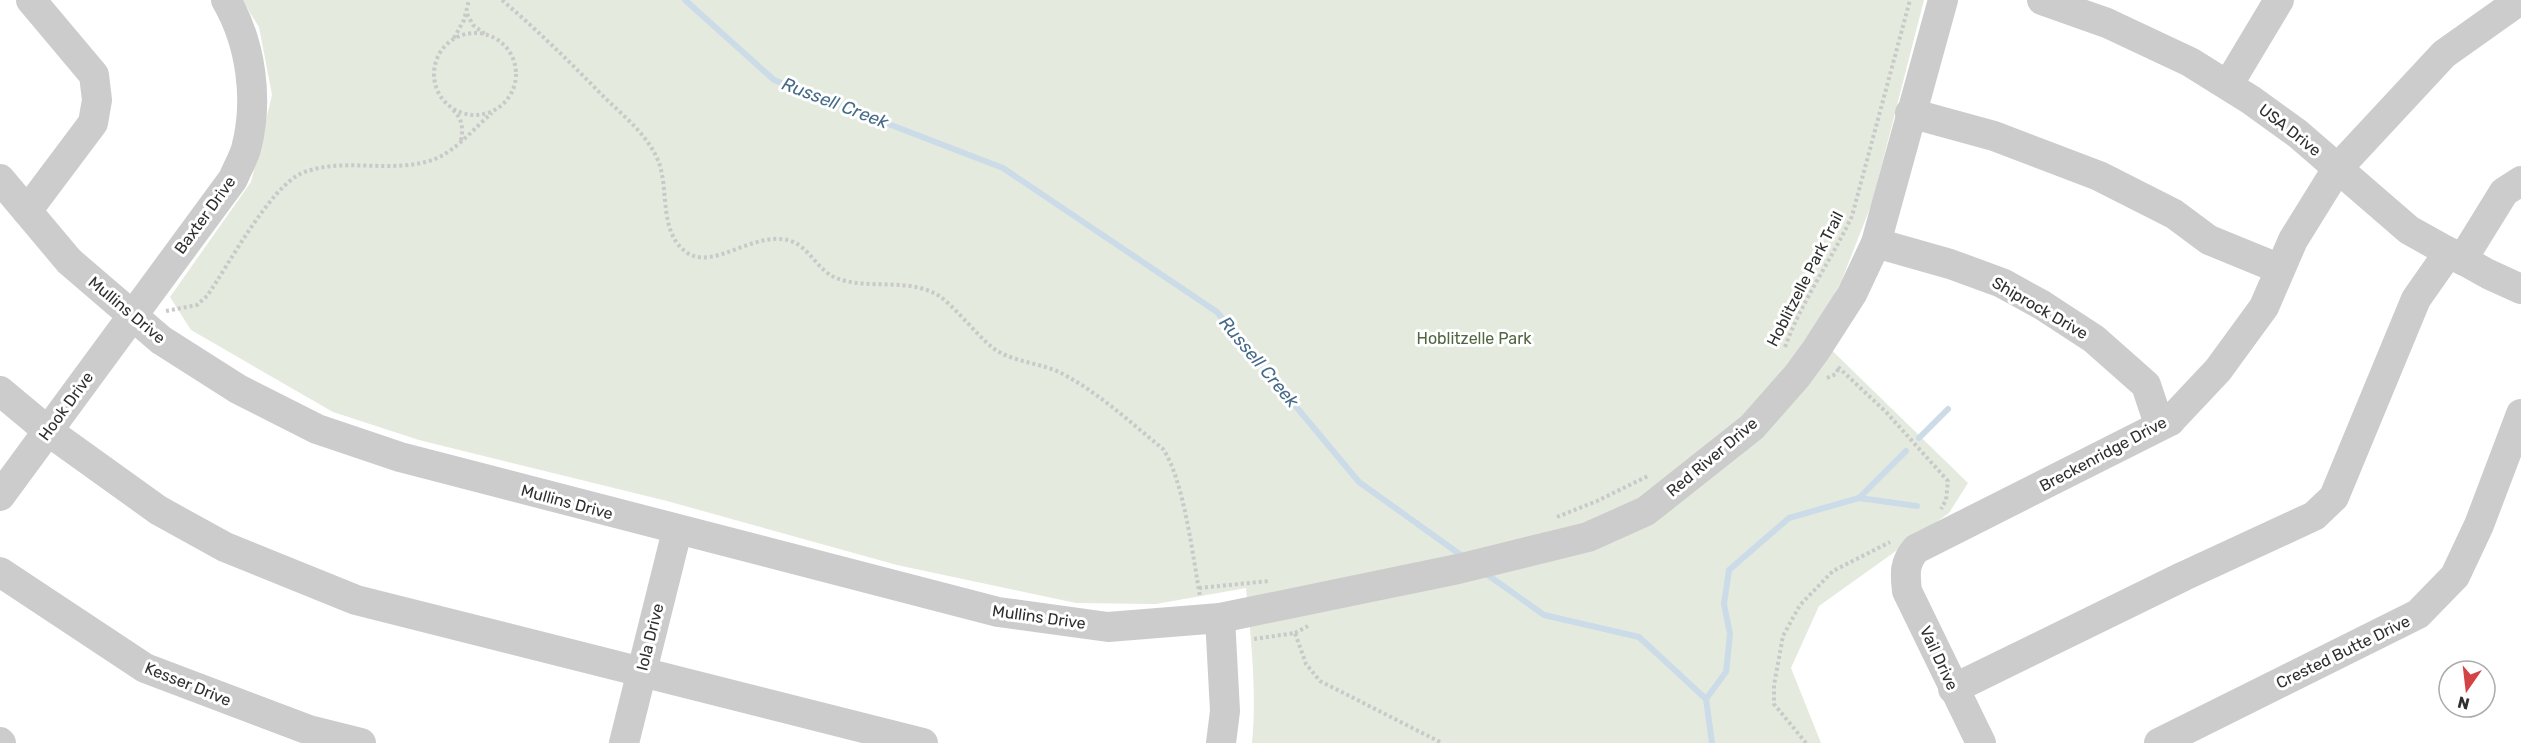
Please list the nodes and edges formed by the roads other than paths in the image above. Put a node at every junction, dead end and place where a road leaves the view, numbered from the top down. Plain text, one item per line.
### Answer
1 (31, 0) edge
2 (226, 0) edge
3 (1943, 0) edge
4 (2042, 0) edge
5 (2279, 0) edge
6 (2520, 0) edge
7 (2228, 86) junction
8 (1910, 113) junction
9 (2337, 169) junction
10 (0, 179) edge
11 (2521, 181) edge
12 (27, 211) junction
13 (1876, 243) junction
14 (2456, 256) junction
15 (2280, 269) junction
16 (2521, 289) edge
17 (131, 316) junction
18 (0, 391) edge
19 (2521, 414) edge
20 (2170, 421) junction
21 (48, 431) junction
22 (0, 496) edge
23 (677, 531) junction
24 (1904, 570) joint
25 (0, 572) edge
26 (1211, 609) junction
27 (642, 670) junction
28 (1953, 689) junction
29 (361, 743) edge
30 (624, 743) edge
31 (923, 743) edge
32 (1221, 743) edge
33 (1980, 743) edge
34 (2159, 743) edge

1 - 12 street
2 - 17 street, Baxter Drive
3 - 8 street, Red River Drive
4 - 7 street, USA Drive
5 - 7 street
6 - 9 street, Breckenridge Drive
7 - 9 street, USA Drive
8 - 13 street, Red River Drive
8 - 15 street
9 - 14 street, USA Drive
9 - 15 street, Breckenridge Drive
10 - 12 street, Mullins Drive
11 - 14 street
12 - 17 street, Mullins Drive
13 - 20 street, Shiprock Drive
13 - 26 street, Red River Drive
14 - 16 street, USA Drive
14 - 28 street
15 - 20 street, Breckenridge Drive
17 - 21 street, Hook Drive
17 - 23 street, Mullins Drive
18 - 21 street
19 - 34 street, Crested Butte Drive
20 - 24 street, Breckenridge Drive
21 - 22 street, Hook Drive
21 - 27 street
23 - 26 street, Mullins Drive
23 - 27 street, Iola Drive
24 - 28 street, Vail Drive
25 - 29 street, Kesser Drive
26 - 32 street
27 - 30 street, Iola Drive
27 - 31 street
28 - 33 street, Vail Drive

